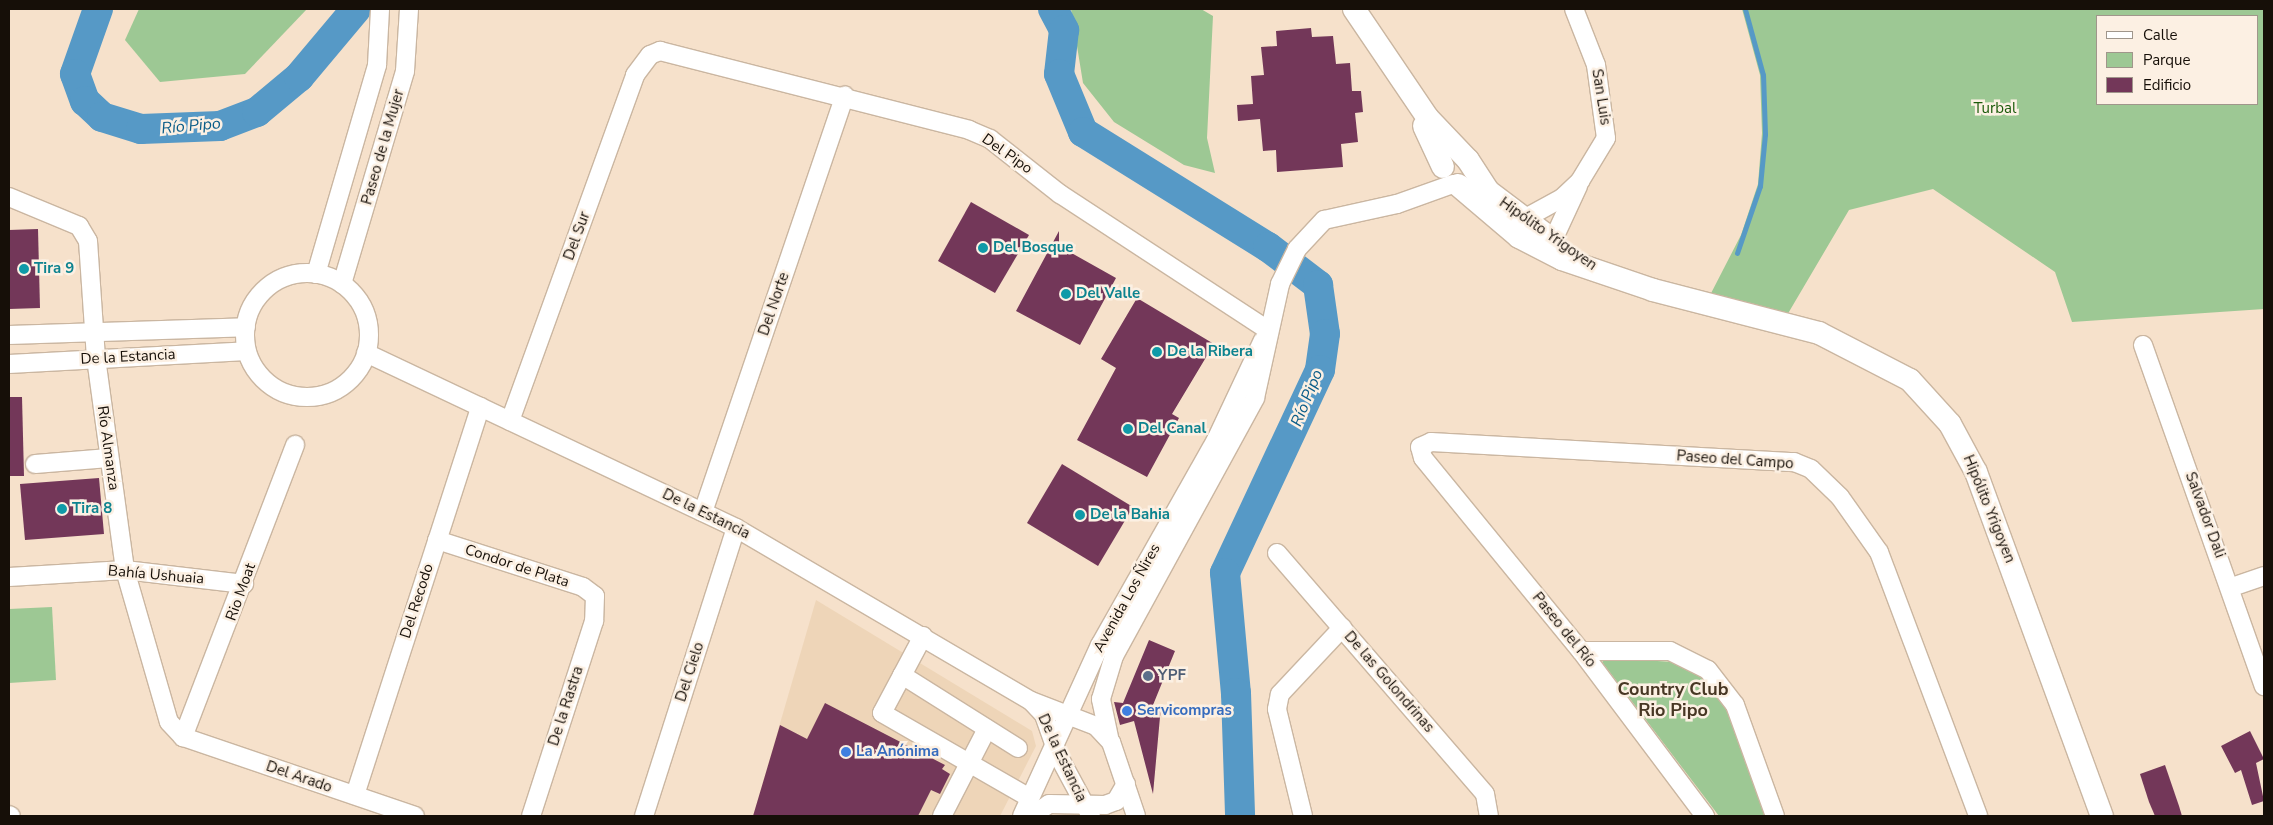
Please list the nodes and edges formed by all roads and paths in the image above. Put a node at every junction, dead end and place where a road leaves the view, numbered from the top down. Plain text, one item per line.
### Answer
1 (380, 9) edge
2 (409, 9) edge
3 (1354, 9) edge
4 (1574, 9) edge
5 (650, 55) joint
6 (845, 96) junction
7 (1455, 172) junction
8 (1580, 181) junction
9 (9, 196) edge
10 (1522, 220) junction
11 (1550, 246) junction
12 (316, 274) junction
13 (342, 284) junction
14 (246, 327) junction
15 (95, 329) junction
16 (1268, 330) junction
17 (9, 335) edge
18 (2143, 345) dead end
19 (247, 351) junction
20 (366, 353) junction
21 (96, 358) junction
22 (9, 364) edge
23 (480, 407) junction
24 (510, 421) junction
25 (295, 445) dead end
26 (1420, 447) joint
27 (110, 458) junction
28 (35, 464) dead end
29 (703, 512) junction
30 (736, 528) junction
31 (437, 540) junction
32 (1277, 554) dead end
33 (125, 570) junction
34 (2264, 576) edge
35 (9, 577) edge
36 (244, 584) junction
37 (2232, 587) junction
38 (1138, 594) junction
39 (595, 596) joint
40 (1342, 628) junction
41 (923, 636) junction
42 (1581, 651) junction
43 (902, 675) junction
44 (2264, 686) edge
45 (1031, 701) junction
46 (1071, 716) junction
47 (987, 729) junction
48 (183, 737) junction
49 (1111, 742) junction
50 (1054, 745) junction
51 (1018, 748) dead end
52 (969, 764) junction
53 (1126, 784) junction
54 (355, 795) junction
55 (1028, 797) junction
56 (1088, 811) edge
57 (415, 816) edge
58 (532, 816) edge
59 (644, 816) edge
60 (942, 816) edge
61 (1022, 816) edge
62 (1032, 816) edge
63 (1136, 816) edge
64 (1303, 816) edge
65 (1489, 816) edge
66 (1705, 816) edge
67 (1774, 816) edge
68 (1978, 816) edge
69 (2102, 816) edge

1 - 12 street, Paseo de la Mujer
2 - 13 street, Paseo de la Mujer
3 - 7 main road, Hipólito Yrigoyen
4 - 8 street, San Luis
5 - 6 street, Del Pipo
5 - 24 street, Del Sur
6 - 16 street, Del Pipo
6 - 29 street, Del Norte
7 - 10 main road, Hipólito Yrigoyen
7 - 11 main road, Hipólito Yrigoyen
7 - 16 street, Avenida Los Ñires
8 - 10 street, San Luis
8 - 11 street, San Luis
9 - 15 street, Río Almanza
10 - 11 main road, Hipólito Yrigoyen
11 - 69 main road, Hipólito Yrigoyen
12 - 13 street
12 - 14 street
13 - 20 street
14 - 15 street, De la Estancia
14 - 19 street
15 - 17 street, De la Estancia
15 - 21 street, Río Almanza
16 - 38 street, Avenida Los Ñires
18 - 37 street, Salvador Dali
19 - 20 street
19 - 21 street, De la Estancia
20 - 23 street, De la Estancia
21 - 22 street, De la Estancia
21 - 27 street, Río Almanza
23 - 24 street, De la Estancia
23 - 31 street, Del Recodo
24 - 29 street, De la Estancia
25 - 36 street, Rio Moat
26 - 42 street, Paseo del Río
26 - 68 street, Paseo del Campo
27 - 28 street
27 - 33 street, Río Almanza
29 - 30 street, De la Estancia
30 - 41 street, De la Estancia
30 - 59 street, Del Cielo
31 - 39 street, Condor de Plata
31 - 54 street, Del Recodo
32 - 40 street, De las Golondrinas
33 - 35 street, Bahía Ushuaia
33 - 36 street, Bahía Ushuaia
33 - 48 street, Río Almanza
34 - 37 street
36 - 48 street, Rio Moat
37 - 44 street, Salvador Dali
38 - 46 street, Avenida Los Ñires
38 - 49 street, Avenida Los Ñires
39 - 58 street, De la Rastra
40 - 64 street
40 - 65 street, De las Golondrinas
41 - 43 street
41 - 45 street, De la Estancia
42 - 66 street, Paseo del Río
42 - 67 street
43 - 47 street
43 - 52 street
45 - 46 street, De la Estancia
45 - 50 street, De la Estancia
46 - 49 street, De la Estancia
46 - 50 street, Avenida Los Ñires
47 - 51 street
47 - 52 street
48 - 54 street, Del Arado
49 - 53 street, De la Estancia
50 - 55 street, Avenida Los Ñires
50 - 56 street, De la Estancia
52 - 55 street
52 - 60 street
53 - 56 street
53 - 63 street, De la Estancia
54 - 57 street, Del Arado
55 - 61 street, Avenida Los Ñires
56 - 62 street

